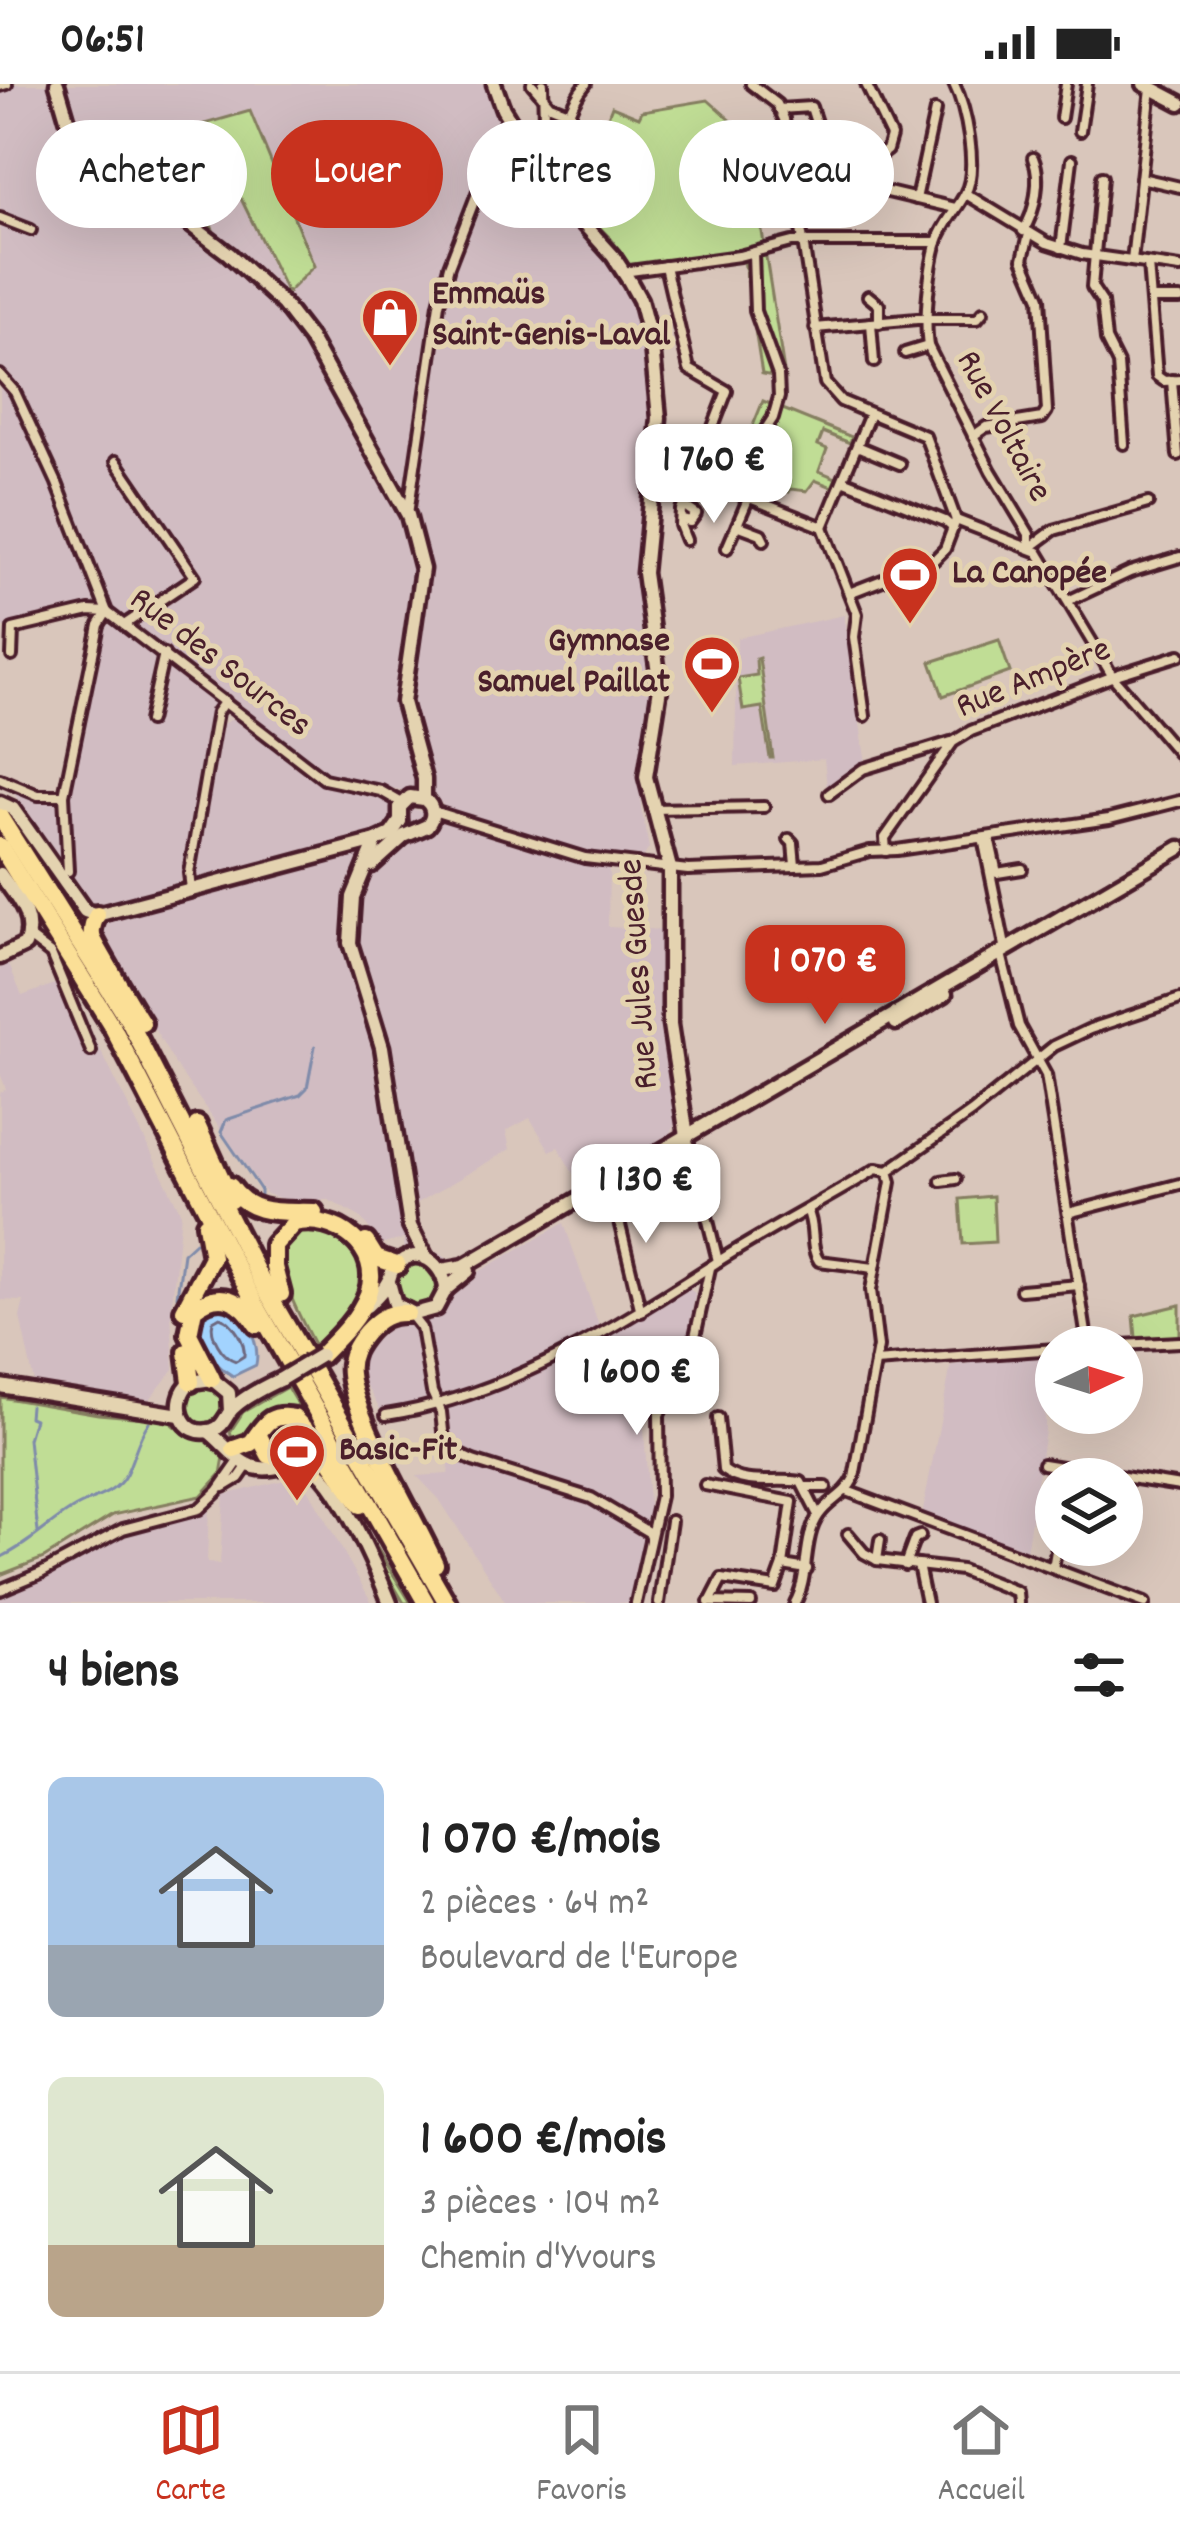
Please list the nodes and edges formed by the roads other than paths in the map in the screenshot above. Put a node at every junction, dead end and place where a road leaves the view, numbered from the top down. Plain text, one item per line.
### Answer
1 (57, 84) edge
2 (494, 84) edge
3 (532, 84) edge
4 (543, 84) edge
5 (586, 84) edge
6 (752, 84) edge
7 (866, 84) edge
8 (954, 84) edge
9 (1066, 84) edge
10 (1087, 84) edge
11 (1148, 86) edge
12 (542, 98) junction
13 (1180, 103) edge
14 (779, 109) junction
15 (935, 112) dead end
16 (570, 113) junction
17 (1061, 118) dead end
18 (544, 119) dead end
19 (509, 120) edge
20 (567, 120) edge
21 (781, 120) edge
22 (1080, 131) dead end
23 (1033, 158) dead end
24 (1072, 160) dead end
25 (1102, 176) dead end
26 (1141, 178) junction
27 (1180, 187) edge
28 (966, 194) junction
29 (894, 195) edge
30 (916, 200) junction
31 (955, 208) junction
32 (0, 218) edge
33 (467, 219) edge
34 (585, 228) edge
35 (800, 228) edge
36 (31, 230) dead end
37 (1026, 233) junction
38 (802, 242) junction
39 (937, 242) junction
40 (1061, 248) junction
41 (753, 253) junction
42 (1094, 256) junction
43 (1132, 261) junction
44 (1148, 264) junction
45 (665, 266) junction
46 (1180, 268) edge
47 (623, 272) junction
48 (868, 296) dead end
49 (1180, 298) edge
50 (1151, 299) junction
51 (983, 312) dead end
52 (927, 320) junction
53 (875, 323) junction
54 (815, 328) junction
55 (928, 346) junction
56 (904, 353) dead end
57 (874, 362) dead end
58 (0, 376) edge
59 (1176, 380) edge
60 (870, 414) junction
61 (974, 436) junction
62 (1124, 444) dead end
63 (857, 446) junction
64 (1178, 455) edge
65 (116, 461) dead end
66 (655, 461) junction
67 (900, 464) dead end
68 (695, 476) junction
69 (843, 480) junction
70 (732, 491) junction
71 (749, 497) junction
72 (1148, 503) dead end
73 (408, 515) junction
74 (954, 524) junction
75 (737, 525) junction
76 (824, 527) junction
77 (686, 540) dead end
78 (764, 540) dead end
79 (727, 548) dead end
80 (1030, 548) junction
81 (1180, 557) edge
82 (849, 593) junction
83 (1070, 600) junction
84 (106, 612) junction
85 (124, 625) junction
86 (164, 654) junction
87 (1180, 655) edge
88 (12, 656) dead end
89 (1113, 677) junction
90 (225, 700) junction
91 (865, 716) dead end
92 (148, 721) dead end
93 (953, 742) junction
94 (1180, 755) edge
95 (0, 779) edge
96 (829, 794) dead end
97 (64, 796) junction
98 (1180, 801) edge
99 (402, 803) junction
100 (426, 807) junction
101 (764, 807) dead end
102 (1, 808) edge
103 (652, 809) junction
104 (406, 826) junction
105 (986, 837) junction
106 (789, 838) dead end
107 (884, 838) junction
108 (376, 843) junction
109 (393, 844) junction
110 (0, 846) edge
111 (904, 848) junction
112 (1180, 848) edge
113 (886, 851) junction
114 (855, 856) junction
115 (1180, 858) edge
116 (795, 866) junction
117 (670, 868) junction
118 (1022, 869) dead end
119 (68, 871) dead end
120 (0, 874) edge
121 (363, 874) junction
122 (191, 889) junction
123 (97, 915) junction
124 (29, 937) junction
125 (87, 953) junction
126 (1003, 955) junction
127 (0, 957) edge
128 (1180, 999) edge
129 (135, 1010) junction
130 (91, 1051) dead end
131 (1036, 1061) junction
132 (688, 1139) junction
133 (220, 1171) junction
134 (888, 1171) junction
135 (192, 1178) junction
136 (956, 1179) dead end
137 (940, 1181) dead end
138 (1180, 1184) edge
139 (611, 1188) junction
140 (807, 1210) junction
141 (1068, 1213) junction
142 (410, 1226) junction
143 (426, 1258) junction
144 (714, 1264) junction
145 (874, 1268) junction
146 (397, 1269) junction
147 (442, 1270) junction
148 (692, 1280) junction
149 (1079, 1285) junction
150 (446, 1289) junction
151 (1022, 1290) dead end
152 (281, 1294) junction
153 (702, 1304) junction
154 (404, 1310) junction
155 (431, 1311) junction
156 (641, 1312) junction
157 (1083, 1326) edge
158 (345, 1336) junction
159 (1180, 1342) edge
160 (1143, 1344) edge
161 (426, 1348) junction
162 (1035, 1351) edge
163 (322, 1355) junction
164 (875, 1362) junction
165 (275, 1382) junction
166 (218, 1383) junction
167 (0, 1386) edge
168 (185, 1389) junction
169 (438, 1406) junction
170 (145, 1408) junction
171 (180, 1415) junction
172 (228, 1415) junction
173 (386, 1415) dead end
174 (718, 1418) dead end
175 (208, 1431) junction
176 (258, 1434) junction
177 (236, 1456) junction
178 (316, 1468) junction
179 (1143, 1482) edge
180 (705, 1485) dead end
181 (1180, 1486) edge
182 (806, 1487) junction
183 (826, 1487) dead end
184 (847, 1491) junction
185 (363, 1510) junction
186 (818, 1515) junction
187 (671, 1521) dead end
188 (650, 1533) junction
189 (848, 1534) dead end
190 (920, 1535) dead end
191 (880, 1540) dead end
192 (877, 1560) junction
193 (436, 1565) junction
194 (783, 1565) junction
195 (905, 1565) junction
196 (918, 1565) junction
197 (1053, 1568) joint
198 (807, 1569) junction
199 (0, 1590) edge
200 (709, 1602) edge
201 (390, 1603) edge
202 (423, 1603) edge
203 (447, 1603) edge
204 (458, 1603) edge
205 (637, 1603) edge
206 (659, 1603) edge
207 (746, 1603) edge
208 (795, 1603) edge
209 (926, 1603) edge
210 (1018, 1603) edge
211 (1145, 1603) edge

1 - 73 street
2 - 19 street, Rue Jules Guesde
3 - 12 street
4 - 12 street
5 - 16 street
6 - 14 street
7 - 14 street
8 - 28 street
9 - 17 street
10 - 22 street
11 - 13 street
11 - 26 street
12 - 16 street
12 - 18 street
14 - 21 street
15 - 30 street
16 - 20 street
23 - 37 street
24 - 40 street
25 - 42 street
26 - 27 street
26 - 43 street
28 - 31 street, Rue Voltaire
28 - 37 street
29 - 30 street
30 - 31 street
31 - 39 street, Rue Voltaire
32 - 36 street
33 - 73 street
34 - 47 street, Rue Jules Guesde
35 - 38 street
37 - 40 street
37 - 61 street
38 - 39 street
38 - 41 street
38 - 54 street
39 - 52 street, Rue Voltaire
40 - 42 street
41 - 45 street
41 - 70 street
42 - 43 street
42 - 62 street
43 - 44 street
44 - 46 street
44 - 50 street
45 - 47 street
45 - 68 street
47 - 66 street, Rue Jules Guesde
48 - 53 street
49 - 50 street
50 - 59 street
51 - 52 street
52 - 53 street
52 - 55 street, Rue Voltaire
53 - 54 street
53 - 57 street
54 - 60 street
55 - 56 street
55 - 61 street, Rue Voltaire
58 - 84 street, Rue des Sources
59 - 64 street
60 - 63 street
60 - 74 street
61 - 80 street, Rue Voltaire
63 - 67 street
63 - 69 street
65 - 85 street
66 - 68 street
66 - 103 street, Rue Jules Guesde
68 - 70 street
68 - 77 street
69 - 74 street
69 - 76 street
70 - 71 street
71 - 75 street
71 - 76 street
72 - 80 street
73 - 100 street
74 - 80 street
74 - 82 street
75 - 78 street
75 - 79 street
76 - 82 street
80 - 83 street, Rue Voltaire
81 - 83 street
82 - 91 street
83 - 89 street, Rue Voltaire
84 - 85 street, Rue des Sources
84 - 88 street
84 - 97 street
85 - 86 street, Rue des Sources
86 - 90 street, Rue des Sources
86 - 92 street
87 - 89 street, Rue Ampère
89 - 93 street, Rue Ampère
89 - 94 street, Rue Voltaire
90 - 99 street, Rue des Sources
90 - 122 street
93 - 96 street
93 - 107 street, Rue Ampère
95 - 97 street
97 - 119 street
98 - 105 street
99 - 100 street
99 - 104 street
100 - 104 street
100 - 117 street
101 - 103 street
102 - 123 street
102 - 125 highway
103 - 117 street, Rue Jules Guesde
104 - 108 street
104 - 109 street
105 - 111 street
105 - 118 street
105 - 126 street
106 - 116 street
107 - 111 street
107 - 113 street
107 - 114 street
108 - 109 street
108 - 121 street
108 - 122 street
109 - 121 street
110 - 135 highway
111 - 113 street
112 - 126 street
113 - 114 street
114 - 116 street
115 - 126 street
116 - 117 street
117 - 132 street, Rue Jules Guesde
120 - 124 street
121 - 142 street
122 - 123 street
123 - 129 highway
124 - 127 street
124 - 130 street
125 - 129 highway
125 - 203 highway
126 - 131 street
126 - 132 street
128 - 131 street
129 - 133 highway
131 - 134 street
131 - 141 street
132 - 139 street
132 - 144 street, Rue Jules Guesde
132 - 147 street
133 - 146 highway
133 - 152 highway
134 - 140 street
134 - 145 street
135 - 168 highway
135 - 202 highway
136 - 137 street
138 - 141 street
139 - 150 street
139 - 156 street
140 - 144 street
140 - 145 street
141 - 149 street
142 - 143 street
142 - 146 street
143 - 146 street
143 - 147 street
144 - 148 street
144 - 153 street
145 - 164 street
146 - 154 street
146 - 158 street
147 - 150 street
148 - 153 street
148 - 156 street
149 - 151 street
149 - 157 street
150 - 155 street
152 - 163 highway
152 - 193 highway
153 - 188 street
154 - 155 street
154 - 158 street
154 - 161 street
154 - 193 highway
155 - 161 street
156 - 169 street
158 - 163 street
159 - 160 street
161 - 169 street
162 - 164 street
163 - 165 street, bridge
164 - 184 street
165 - 166 street
165 - 172 street
166 - 168 street
166 - 172 street
166 - 185 highway
167 - 170 street
168 - 170 street
168 - 171 street
169 - 173 street
169 - 188 street
170 - 171 street
171 - 175 street
172 - 175 street
172 - 177 street
174 - 182 street
175 - 177 street
176 - 177 highway
176 - 178 highway
176 - 185 highway
177 - 178 street
177 - 199 street
178 - 201 street
179 - 181 street
180 - 194 street
182 - 183 street
182 - 186 street
184 - 186 street
184 - 197 street
185 - 202 highway
186 - 198 street
187 - 206 street
188 - 205 street
189 - 192 street
190 - 195 street
191 - 192 street
192 - 195 street
193 - 204 highway
194 - 198 street
194 - 200 street
195 - 196 street
196 - 209 street
196 - 210 street
197 - 211 street
198 - 208 street
200 - 207 street

